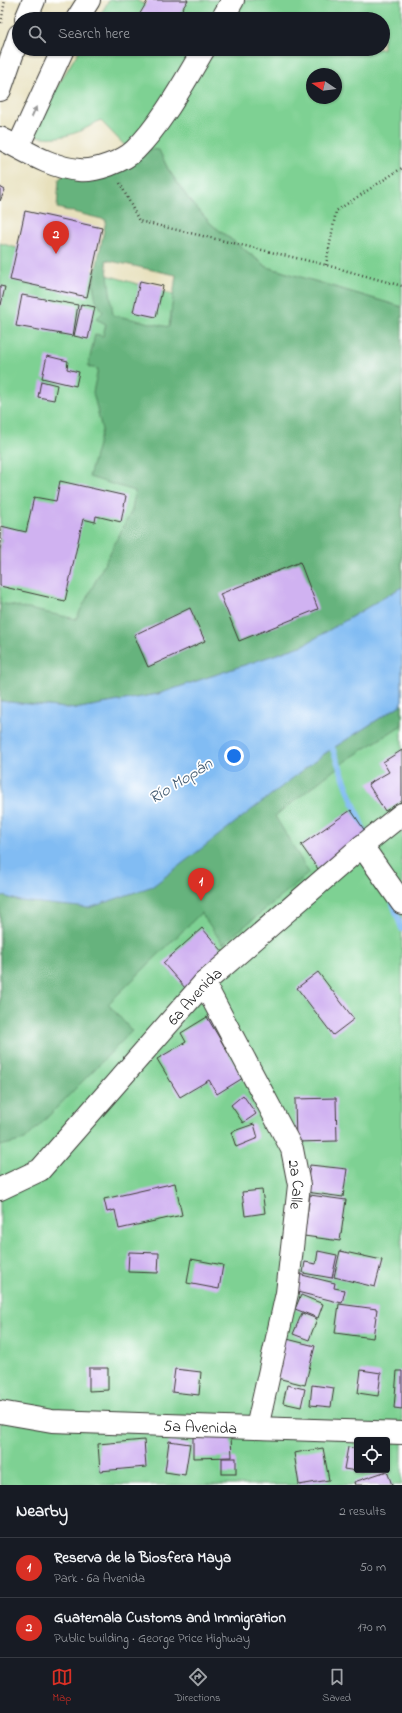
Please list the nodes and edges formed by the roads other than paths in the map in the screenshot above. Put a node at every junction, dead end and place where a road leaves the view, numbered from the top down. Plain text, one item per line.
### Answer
1 (34, 0) edge
2 (82, 0) edge
3 (89, 0) edge
4 (233, 0) edge
5 (29, 12) edge
6 (78, 12) edge
7 (81, 12) edge
8 (226, 12) edge
9 (12, 55) edge
10 (59, 56) edge
11 (200, 56) edge
12 (0, 90) edge
13 (9, 142) edge
14 (402, 814) edge
15 (362, 846) junction
16 (402, 903) edge
17 (204, 983) junction
18 (0, 1189) edge
19 (0, 1412) edge
20 (257, 1428) junction
21 (402, 1433) edge

1 - 5 main road
2 - 6 main road
3 - 7 main road
4 - 8 main road
9 - 12 main road
13 -> 10 main road
11 - 13 main road
14 - 15 main road, 6a Avenida
15 - 16 main road
15 - 17 main road, 6a Avenida
17 - 18 main road, 6a Avenida
17 - 20 main road, 2a Calle
19 - 20 main road, 5a Avenida
20 - 21 main road, 5a Avenida

